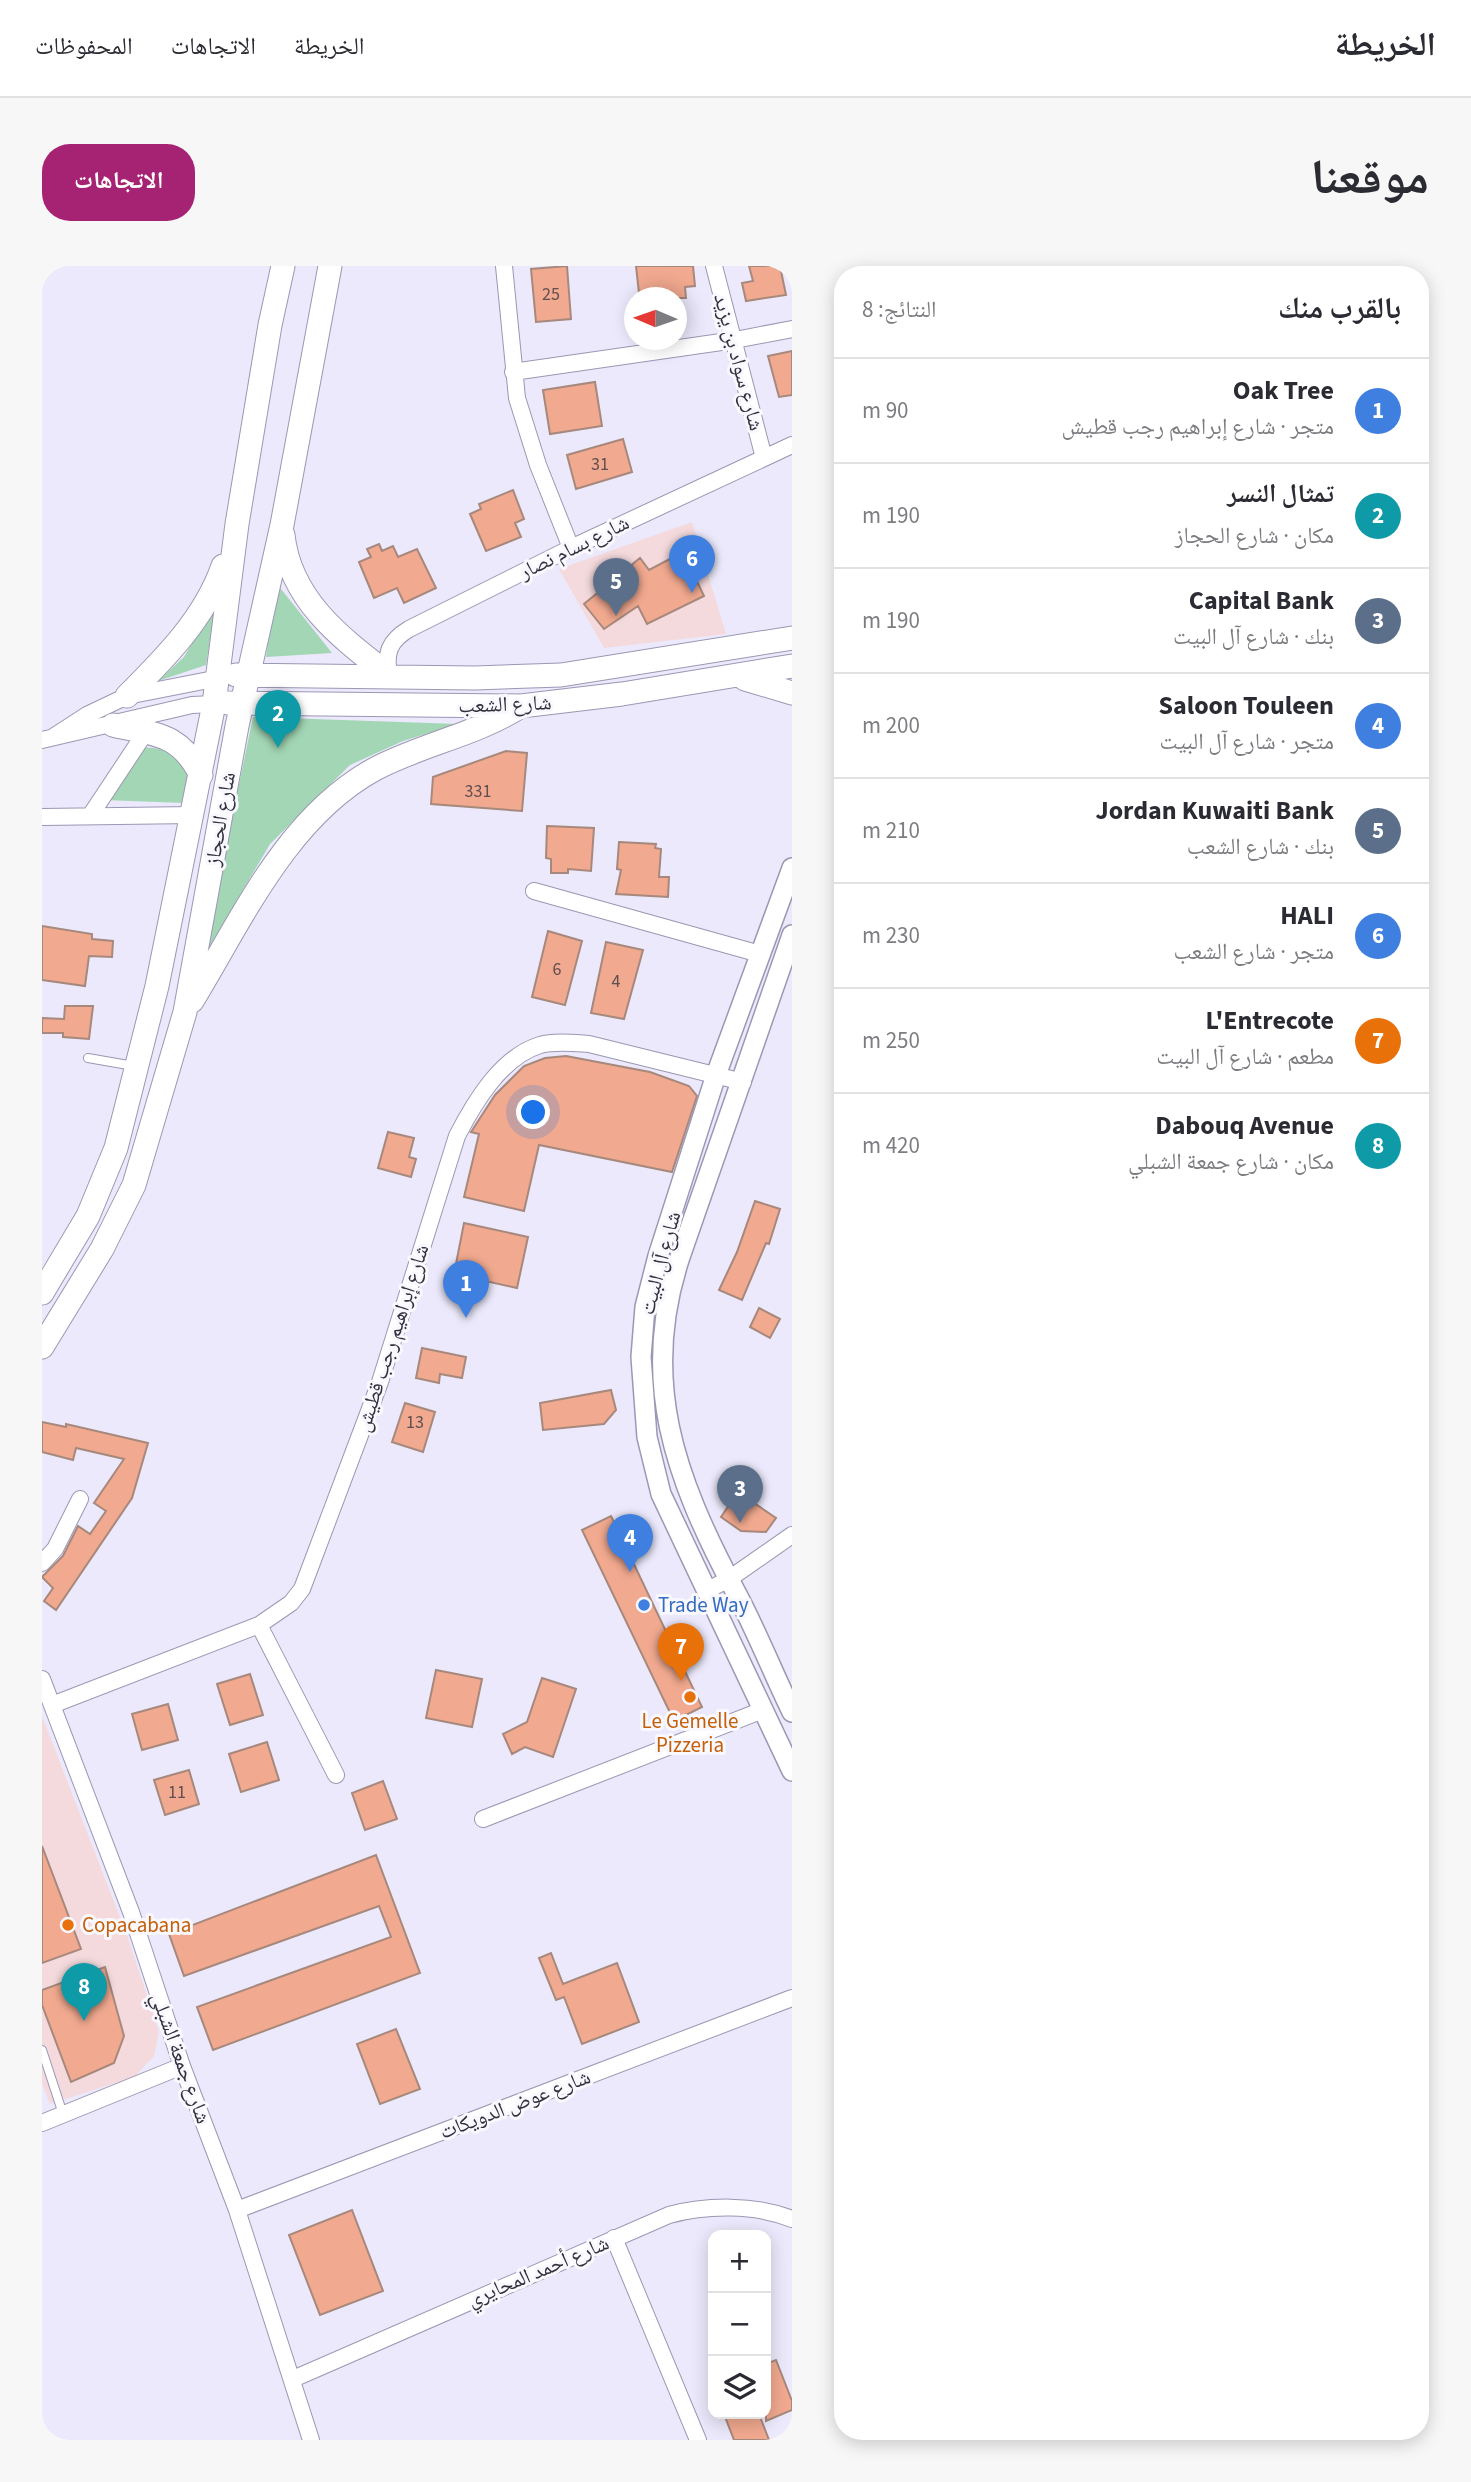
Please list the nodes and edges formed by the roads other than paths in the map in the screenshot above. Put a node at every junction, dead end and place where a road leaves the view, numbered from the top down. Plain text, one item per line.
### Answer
1 (283, 266) edge
2 (330, 266) edge
3 (504, 266) edge
4 (714, 266) edge
5 (792, 329) edge
6 (735, 340) junction
7 (513, 372) junction
8 (792, 445) edge
9 (764, 458) junction
10 (237, 524) junction
11 (282, 525) junction
12 (571, 548) junction
13 (792, 638) edge
14 (792, 666) edge
15 (251, 673) junction
16 (389, 675) junction
17 (735, 677) junction
18 (219, 678) junction
19 (792, 693) edge
20 (127, 696) junction
21 (243, 702) junction
22 (214, 704) junction
23 (521, 706) junction
24 (113, 725) junction
25 (145, 733) junction
26 (47, 739) edge
27 (201, 775) junction
28 (194, 815) junction
29 (42, 817) edge
30 (90, 817) junction
31 (792, 868) edge
32 (534, 891) dead end
33 (792, 935) edge
34 (760, 954) junction
35 (185, 1012) junction
36 (88, 1058) dead end
37 (137, 1067) junction
38 (716, 1075) junction
39 (743, 1082) junction
40 (42, 1293) edge
41 (42, 1347) edge
42 (80, 1499) dead end
43 (792, 1535) edge
44 (42, 1563) edge
45 (729, 1579) junction
46 (706, 1591) junction
47 (259, 1625) junction
48 (42, 1679) edge
49 (52, 1705) junction
50 (763, 1710) junction
51 (792, 1712) edge
52 (792, 1772) edge
53 (336, 1775) dead end
54 (483, 1819) dead end
55 (792, 1998) edge
56 (42, 2050) edge
57 (182, 2066) junction
58 (63, 2115) junction
59 (42, 2123) edge
60 (237, 2210) junction
61 (792, 2219) edge
62 (614, 2238) junction
63 (293, 2379) junction
64 (311, 2440) edge
65 (698, 2440) edge

1 - 10 main road, شارع الحجاز
2 - 11 main road, شارع الحجاز
3 - 7 street
4 - 6 street, شارع سواد بن يزيد
5 - 6 street
6 - 7 street
6 - 9 street, شارع سواد بن يزيد
7 - 12 street
8 - 9 street, شارع بسام نصار
9 - 12 street, شارع بسام نصار
10 - 18 main road, شارع الحجاز
10 - 20 main road
11 - 15 main road, شارع الحجاز
11 - 16 main road
12 - 16 street, شارع بسام نصار
13 - 16 main road, شارع الشعب
14 - 17 main road, شارع الشعب
15 - 16 main road, شارع الشعب
15 - 18 main road, شارع الشعب
15 - 21 main road, شارع الحجاز
17 - 19 main road
17 - 23 main road, شارع الشعب
18 - 20 street
18 - 22 main road, شارع الحجاز
20 - 26 street
21 - 22 main road, شارع الشعب
21 - 23 main road, شارع الشعب
21 - 35 main road, شارع الحجاز
22 - 24 street
22 - 27 main road, شارع الحجاز
23 - 35 main road
24 - 25 main road
24 - 26 street
25 - 27 main road
25 - 30 street
27 - 28 main road, شارع الحجاز
28 - 30 street
28 - 37 main road, شارع الحجاز
29 - 30 street
31 - 34 street, شارع آل البيت
32 - 34 street
33 - 39 street, شارع آل البيت
34 - 38 street, شارع آل البيت
35 - 41 main road, شارع الحجاز
36 - 37 lane
37 - 40 main road, شارع الحجاز
38 - 39 street, شارع إبراهيم رجب قطيش
38 - 46 street, شارع آل البيت
38 - 47 street, شارع إبراهيم رجب قطيش
39 - 45 street, شارع آل البيت
42 - 44 street
43 - 45 street
45 - 46 street
45 - 51 street, شارع آل البيت
46 - 50 street, شارع آل البيت
47 - 49 street, شارع إبراهيم رجب قطيش
47 - 53 street
48 - 49 street, شارع جمعة الشبلي
49 - 57 street, شارع جمعة الشبلي
50 - 52 street, شارع آل البيت
50 - 54 street
55 - 60 street, شارع عوض الدويكات
56 - 58 lane
57 - 58 street
57 - 60 street, شارع جمعة الشبلي
58 - 59 street
60 - 63 street, شارع جمعة الشبلي
61 - 62 street, شارع أحمد المحايري
62 - 63 street, شارع أحمد المحايري
62 - 65 street
63 - 64 street, شارع جمعة الشبلي

